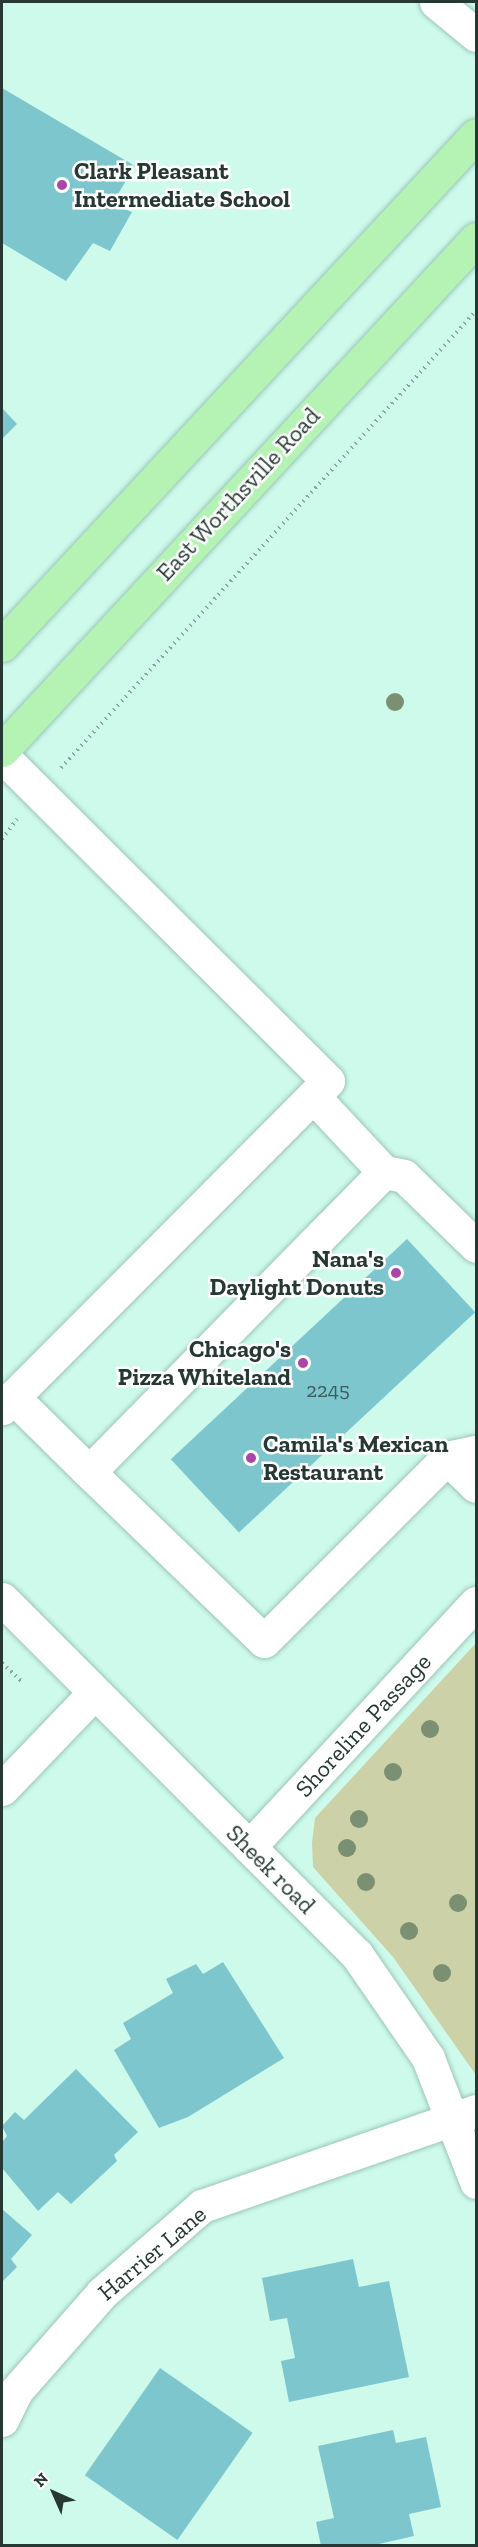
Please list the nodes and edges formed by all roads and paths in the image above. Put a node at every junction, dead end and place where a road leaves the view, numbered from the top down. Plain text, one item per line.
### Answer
1 (436, 2) edge
2 (477, 35) edge
3 (477, 135) edge
4 (477, 239) edge
5 (477, 311) edge
6 (2, 645) edge
7 (2, 750) edge
8 (2, 756) edge
9 (38, 793) junction
10 (2, 839) edge
11 (313, 1096) junction
12 (384, 1172) junction
13 (477, 1246) edge
14 (7, 1402) edge
15 (462, 1455) edge
16 (89, 1472) junction
17 (477, 1486) edge
18 (2, 1599) edge
19 (477, 1604) edge
20 (2, 1663) edge
21 (21, 1681) dead end
22 (94, 1693) junction
23 (2, 1789) edge
24 (249, 1846) junction
25 (466, 2115) edge
26 (477, 2182) edge
27 (2, 2420) edge

1 - 2 street
3 - 6 main road
4 - 7 main road, East Worthsville Road
5 - 9 path
8 - 9 street
9 - 10 path
9 - 11 street
11 - 12 street
11 - 14 street
12 - 13 street
12 - 16 street
14 - 16 street
15 - 16 street
15 - 17 street
18 - 22 street, Sheek road
19 - 24 street, Shoreline Passage
20 - 21 path
22 - 23 street
22 - 24 street, Sheek road
24 - 25 street, Sheek road
25 - 26 street, Sheek road
25 - 27 street, Harrier Lane

